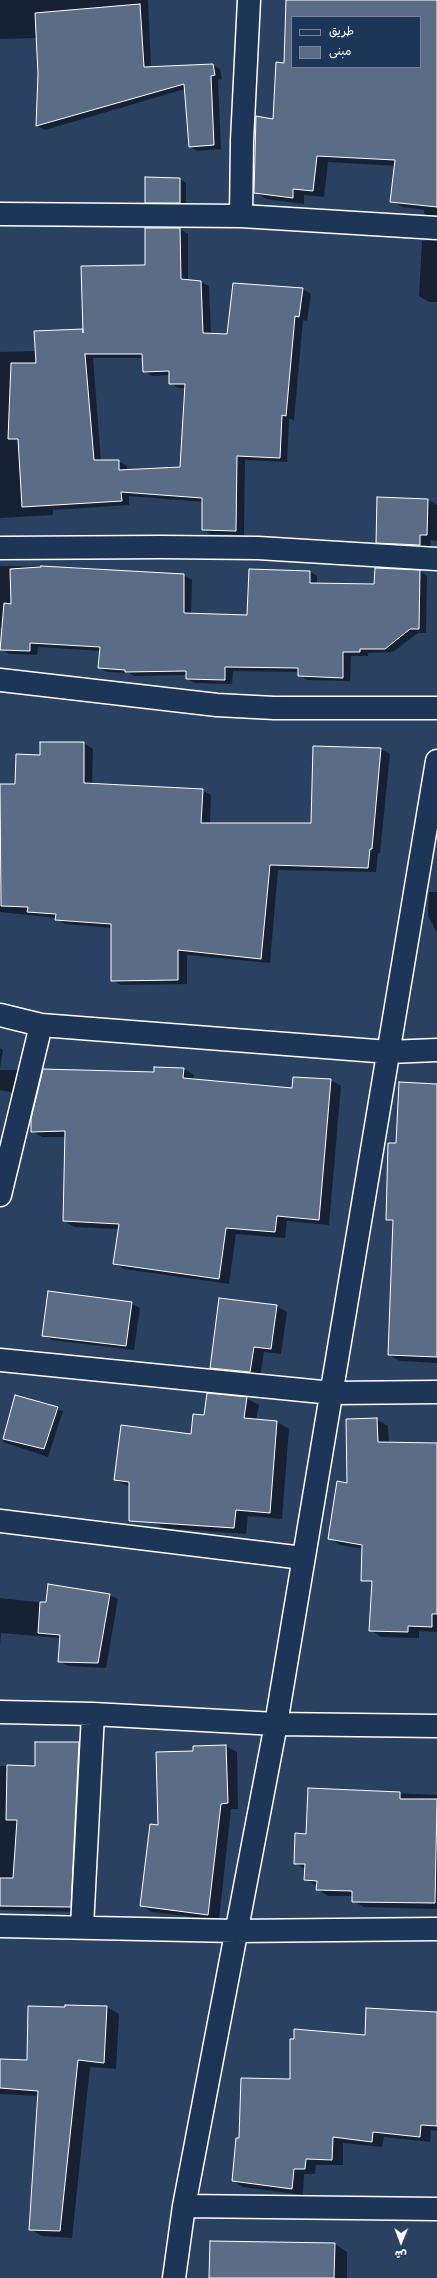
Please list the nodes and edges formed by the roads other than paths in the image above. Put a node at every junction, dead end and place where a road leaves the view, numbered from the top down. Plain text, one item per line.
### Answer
1 (249, 0) edge
2 (0, 214) edge
3 (241, 216) junction
4 (437, 228) edge
5 (0, 548) edge
6 (437, 559) edge
7 (0, 680) edge
8 (437, 708) edge
9 (437, 761) edge
10 (0, 1015) edge
11 (41, 1025) junction
12 (437, 1050) edge
13 (389, 1052) junction
14 (0, 1195) edge
15 (0, 1360) edge
16 (437, 1392) edge
17 (332, 1393) junction
18 (0, 1521) edge
19 (302, 1558) junction
20 (0, 1712) edge
21 (93, 1714) junction
22 (276, 1724) junction
23 (437, 1726) edge
24 (0, 1926) edge
25 (82, 1927) junction
26 (437, 1929) edge
27 (235, 1931) junction
28 (184, 2206) junction
29 (437, 2209) edge
30 (174, 2278) edge

1 - 3 street
2 - 3 street
3 - 4 street
5 - 6 street
7 - 8 street
9 - 13 street
10 - 11 street
11 - 13 street
11 - 14 street
12 - 13 street
13 - 17 street
15 - 17 street
16 - 17 street
17 - 19 street
18 - 19 street
19 - 22 street
20 - 21 street
21 - 22 street
21 - 25 street
22 - 23 street
22 - 27 street
24 - 25 street
25 - 27 street
26 - 27 street
27 - 28 street
28 - 29 street
28 - 30 street

